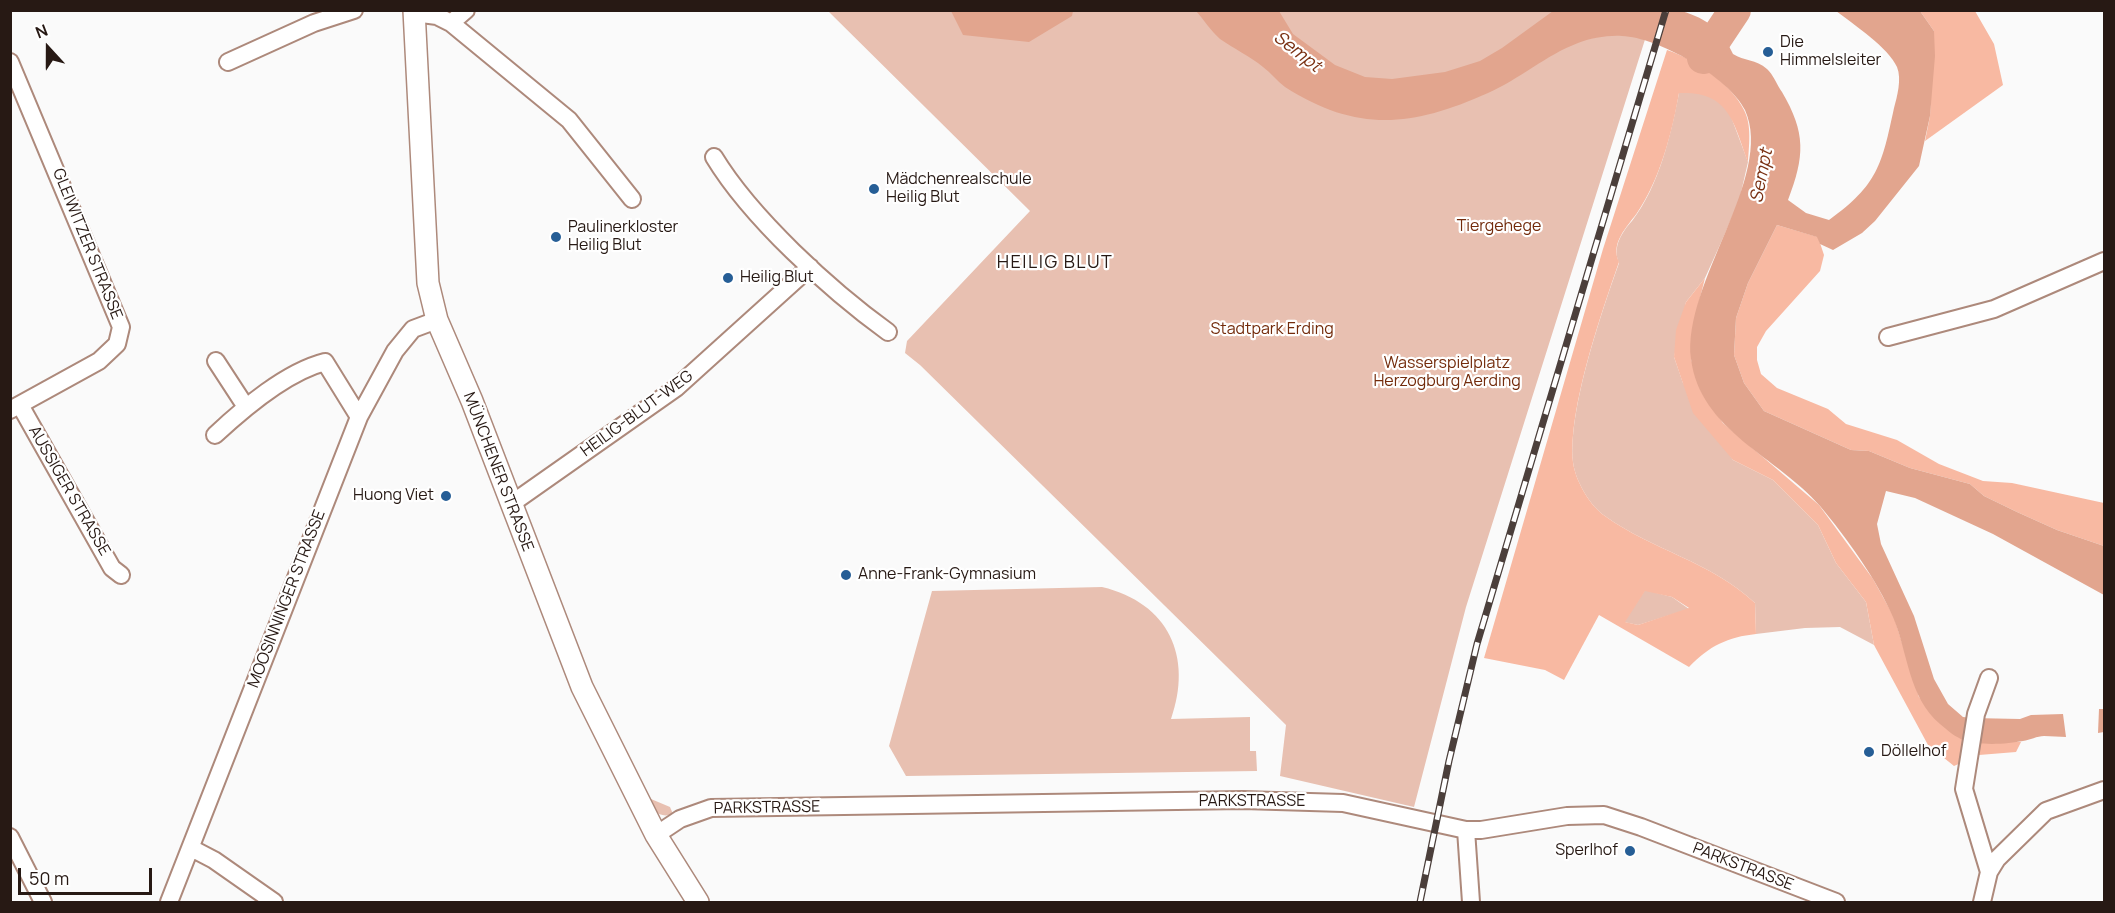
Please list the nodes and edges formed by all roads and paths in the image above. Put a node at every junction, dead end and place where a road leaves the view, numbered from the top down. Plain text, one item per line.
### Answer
1 (354, 10) edge
2 (466, 10) edge
3 (414, 12) edge
4 (451, 23) junction
5 (10, 62) edge
6 (228, 62) dead end
7 (14, 80) edge
8 (714, 157) dead end
9 (632, 199) dead end
10 (2104, 261) edge
11 (810, 267) junction
12 (437, 320) junction
13 (888, 332) dead end
14 (1888, 337) dead end
15 (216, 361) dead end
16 (16, 407) edge
17 (246, 407) junction
18 (359, 417) junction
19 (215, 435) dead end
20 (511, 504) junction
21 (122, 575) dead end
22 (1989, 678) dead end
23 (2104, 790) edge
24 (1466, 830) junction
25 (656, 835) junction
26 (10, 837) edge
27 (191, 848) junction
28 (1989, 872) junction
29 (43, 903) edge
30 (169, 903) edge
31 (274, 903) edge
32 (698, 903) edge
33 (1471, 903) edge
34 (1836, 903) edge
35 (1982, 903) edge

1 - 6 street
2 - 4 street
3 - 4 street
3 - 12 street, MÜNCHENER STRASSE
4 - 9 street
5 - 7 street, GLEIWITZER STRASSE
7 - 16 street, GLEIWITZER STRASSE
8 - 11 street
10 - 14 street
11 - 13 street
11 - 20 street, HEILIG-BLUT-WEG
12 - 18 street, MOOSINNINGER STRASSE
12 - 20 street, MÜNCHENER STRASSE
15 - 17 street
16 - 21 street, AUSSIGER STRASSE
17 - 18 street
17 - 19 street
18 - 27 street, MOOSINNINGER STRASSE
20 - 25 street, MÜNCHENER STRASSE
22 - 28 street
23 - 28 street
24 - 25 street, PARKSTRASSE
24 - 33 street
24 - 34 street, PARKSTRASSE
25 - 32 street, MÜNCHENER STRASSE
26 - 29 street
27 - 30 street, MOOSINNINGER STRASSE
27 - 31 street
28 - 35 street

